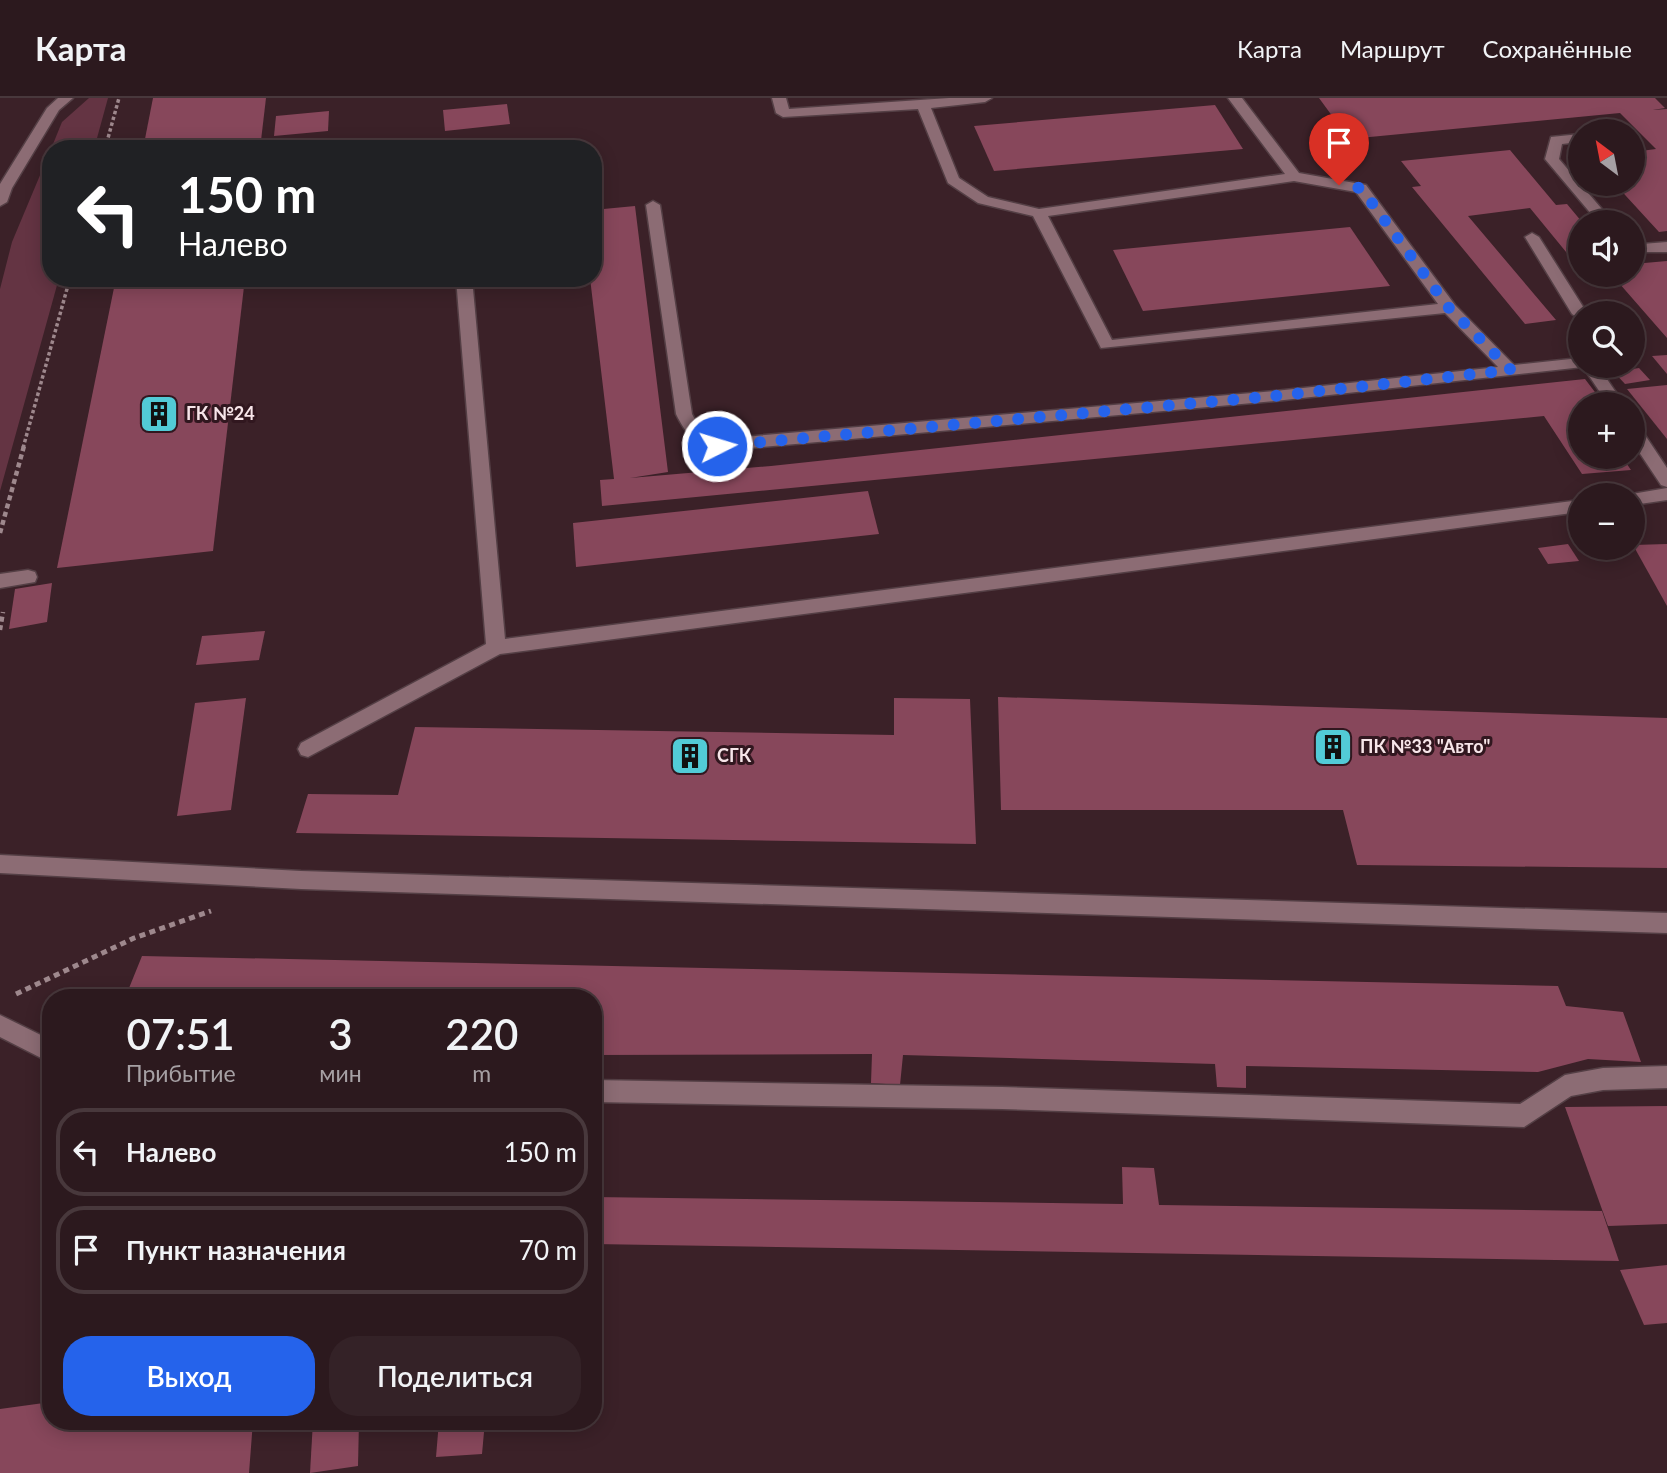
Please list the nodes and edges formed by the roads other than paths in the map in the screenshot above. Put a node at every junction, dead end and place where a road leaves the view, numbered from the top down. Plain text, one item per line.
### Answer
1 (66, 98) edge
2 (779, 98) edge
3 (985, 98) edge
4 (1235, 98) edge
5 (923, 105) junction
6 (1568, 139) edge
7 (1294, 177) junction
8 (1568, 178) edge
9 (1584, 196) edge
10 (0, 202) edge
11 (653, 205) dead end
12 (1596, 210) edge
13 (1039, 213) junction
14 (1532, 237) dead end
15 (1667, 247) edge
16 (1645, 249) edge
17 (465, 287) edge
18 (1572, 301) edge
19 (1449, 308) junction
20 (1568, 364) edge
21 (1511, 370) junction
22 (1645, 448) edge
23 (1667, 481) edge
24 (1667, 495) edge
25 (1645, 498) edge
26 (1568, 508) edge
27 (29, 578) dead end
28 (0, 581) edge
29 (496, 646) junction
30 (308, 749) dead end
31 (0, 863) edge
32 (1667, 923) edge
33 (0, 1025) edge
34 (42, 1047) edge
35 (1667, 1077) edge
36 (602, 1090) edge

1 - 10 street
2 - 5 street
3 - 5 street
4 - 7 street
5 - 13 street
6 - 8 street
7 - 13 street
7 - 19 street
9 - 12 street
11 - 21 street
13 - 19 street
14 - 18 street
15 - 16 street
17 - 29 street
19 - 21 street
20 - 21 street
22 - 23 street
24 - 25 street
26 - 29 street
27 - 28 street
29 - 30 street
31 - 32 street
33 - 34 street
35 - 36 street

